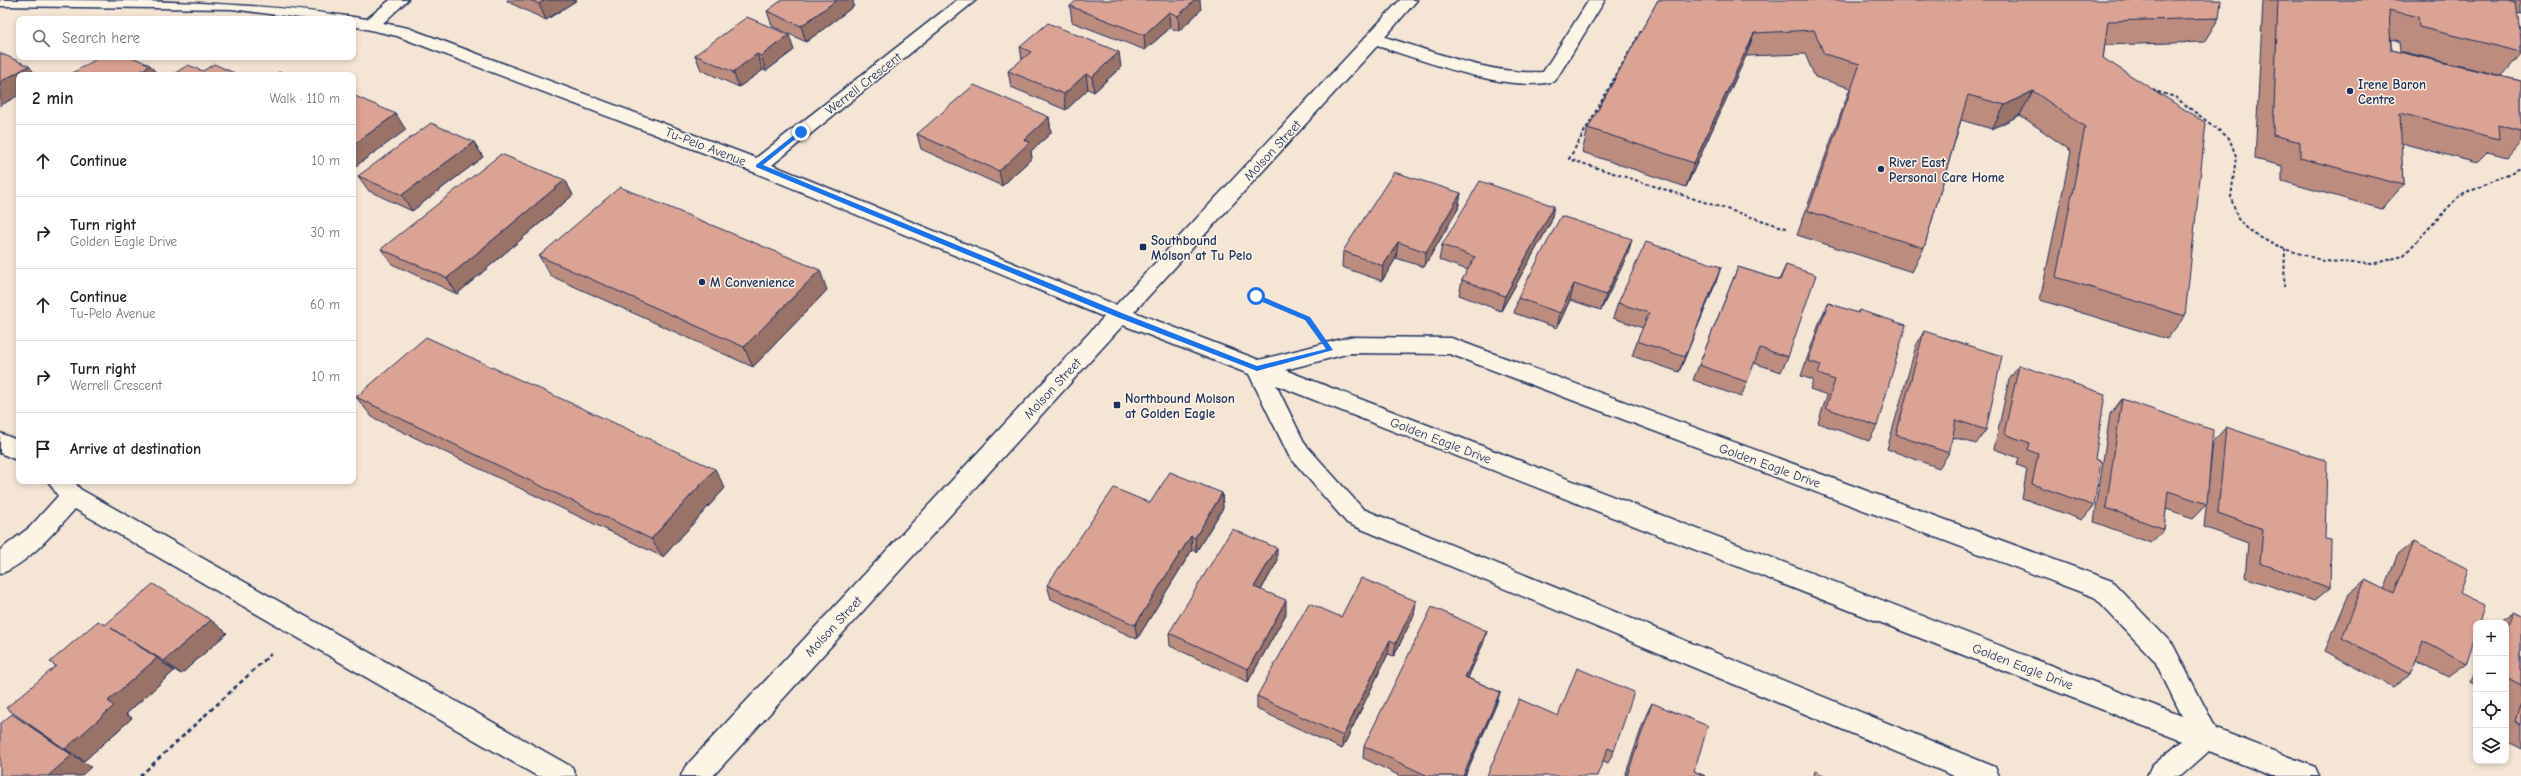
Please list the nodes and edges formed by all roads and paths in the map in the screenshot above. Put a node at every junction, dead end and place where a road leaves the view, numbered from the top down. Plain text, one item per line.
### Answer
1 (400, 0) edge
2 (968, 0) edge
3 (1409, 0) edge
4 (1598, 0) edge
5 (0, 1) edge
6 (323, 16) edge
7 (362, 22) edge
8 (1643, 28) edge
9 (1374, 39) junction
10 (2146, 88) edge
11 (758, 166) junction
12 (2521, 168) edge
13 (1789, 229) dead end
14 (2285, 249) junction
15 (2284, 287) dead end
16 (1256, 296) dead end
17 (1120, 315) junction
18 (1330, 350) junction
19 (1257, 368) junction
20 (0, 442) edge
21 (16, 450) edge
22 (66, 488) edge
23 (0, 564) edge
24 (301, 627) junction
25 (2206, 737) junction
26 (140, 776) edge
27 (562, 776) edge
28 (695, 776) edge
29 (1985, 776) edge
30 (2161, 776) edge
31 (2305, 776) edge

1 - 7 street
2 - 11 street, Werrell Crescent
3 - 9 street, Molson Street
4 - 9 street
5 - 6 street
7 - 11 street, Tu-Pelo Avenue
8 - 13 path
9 - 17 street, Molson Street
10 - 14 path
11 - 17 street, Tu-Pelo Avenue
12 - 14 path
14 - 15 path
16 - 18 path
17 - 19 street, Golden Eagle Drive
17 - 28 street, Molson Street
18 - 19 street, Golden Eagle Drive
18 - 25 street, Golden Eagle Drive
19 - 25 street, Golden Eagle Drive
19 - 29 street
20 - 21 street
22 - 23 street
22 - 24 street
24 - 26 path
24 - 27 street
25 - 30 street
25 - 31 street, Golden Eagle Drive

